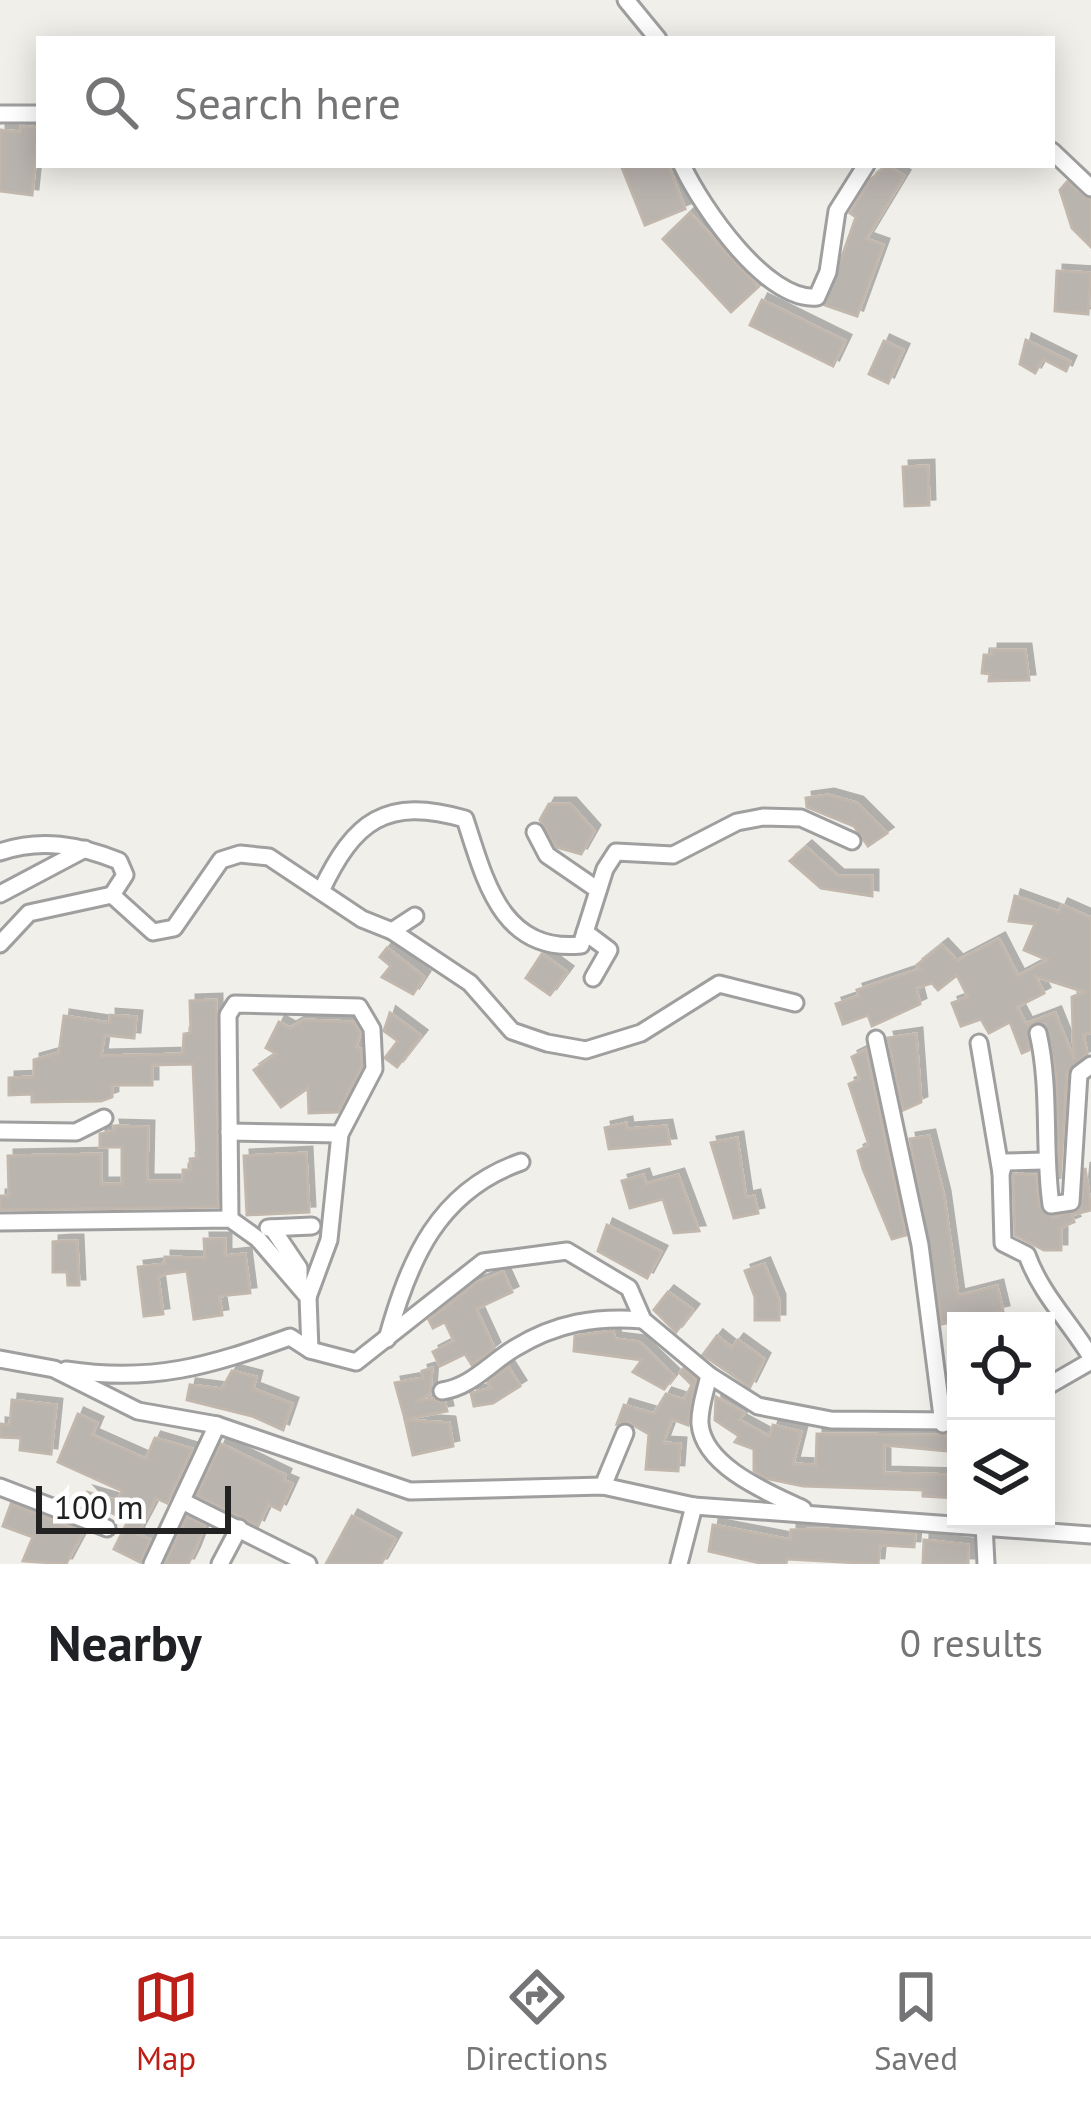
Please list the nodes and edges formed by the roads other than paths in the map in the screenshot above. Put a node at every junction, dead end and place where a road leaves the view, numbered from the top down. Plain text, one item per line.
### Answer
1 (628, 4) edge
2 (642, 36) edge
3 (655, 36) edge
4 (0, 114) edge
5 (36, 114) edge
6 (1055, 154) edge
7 (684, 168) edge
8 (864, 168) edge
9 (1091, 188) edge
10 (536, 832) dead end
11 (853, 841) dead end
12 (85, 849) junction
13 (0, 853) edge
14 (598, 890) junction
15 (321, 891) junction
16 (0, 895) edge
17 (112, 895) junction
18 (415, 916) dead end
19 (392, 931) junction
20 (585, 932) junction
21 (0, 944) edge
22 (593, 978) dead end
23 (795, 1003) dead end
24 (1038, 1033) dead end
25 (876, 1040) dead end
26 (979, 1043) dead end
27 (1091, 1065) edge
28 (104, 1118) dead end
29 (0, 1131) edge
30 (229, 1132) junction
31 (340, 1134) junction
32 (1044, 1161) junction
33 (521, 1162) dead end
34 (1001, 1173) junction
35 (230, 1219) junction
36 (0, 1222) edge
37 (312, 1226) dead end
38 (304, 1292) junction
39 (643, 1320) junction
40 (386, 1342) junction
41 (310, 1350) junction
42 (0, 1359) edge
43 (1091, 1359) edge
44 (54, 1369) junction
45 (709, 1375) junction
46 (1055, 1382) edge
47 (442, 1391) dead end
48 (950, 1420) edge
49 (947, 1422) edge
50 (217, 1425) junction
51 (625, 1433) dead end
52 (603, 1486) junction
53 (0, 1487) edge
54 (182, 1501) junction
55 (694, 1505) junction
56 (811, 1513) junction
57 (947, 1522) edge
58 (107, 1528) dead end
59 (239, 1528) junction
60 (984, 1528) edge
61 (1023, 1528) edge
62 (1091, 1535) edge
63 (152, 1564) edge
64 (220, 1564) edge
65 (308, 1564) edge
66 (679, 1564) edge
67 (986, 1564) edge

1 - 2 street
1 - 3 street
4 - 5 street
6 - 9 street
7 - 8 street
10 - 14 street
11 - 14 street
12 - 13 street
12 - 16 street
12 - 17 street
14 - 20 street
15 - 17 street
15 - 19 street
15 - 20 street
17 - 21 street
18 - 19 street
19 - 23 street
20 - 22 street
24 - 32 street
25 - 48 street
26 - 34 street
27 - 32 street
28 - 29 street
30 - 31 street
30 - 31 street
30 - 35 street
31 - 38 street
32 - 34 street
33 - 40 street
34 - 43 street
35 - 36 street
35 - 38 street
37 - 38 street
38 - 41 street
39 - 40 street
39 - 45 street
39 - 47 street
40 - 41 street
41 - 44 street
42 - 44 street
43 - 46 street
44 - 50 street
45 - 49 street
45 - 56 street
50 - 52 street
50 - 54 street
51 - 52 street
52 - 55 street
53 - 58 street
54 - 59 street
54 - 63 street
55 - 56 street
55 - 66 street
56 - 57 street
59 - 64 street
59 - 65 street
60 - 67 street
61 - 62 street

